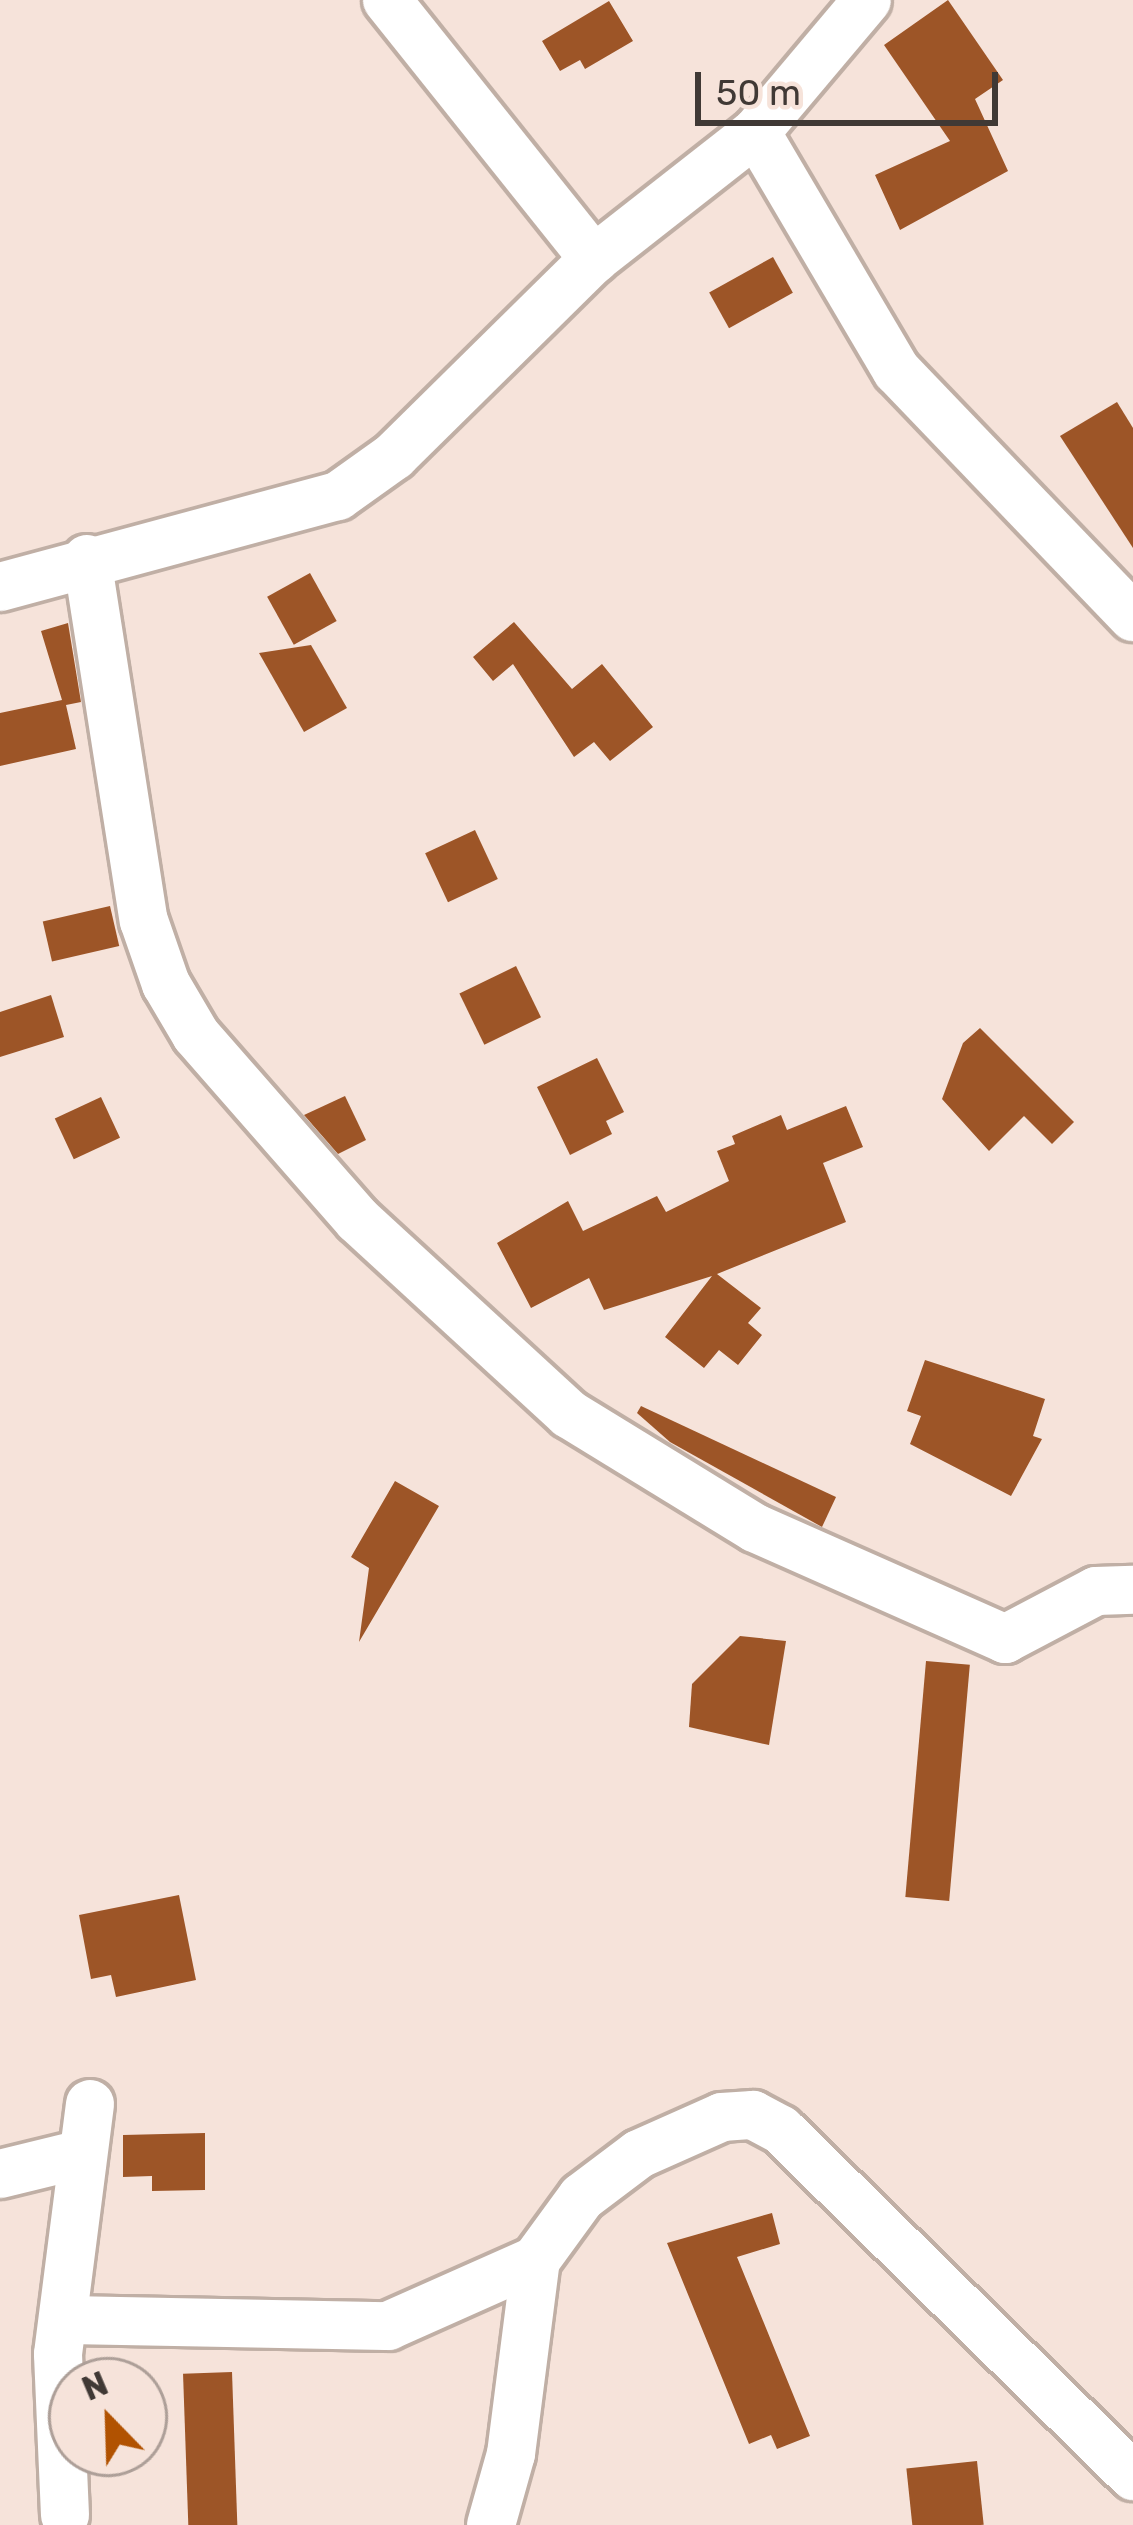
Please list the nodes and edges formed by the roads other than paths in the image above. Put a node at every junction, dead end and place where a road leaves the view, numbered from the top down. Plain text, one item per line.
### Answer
1 (387, 0) edge
2 (867, 0) edge
3 (756, 132) junction
4 (594, 260) junction
5 (87, 560) junction
6 (0, 587) edge
7 (1133, 616) edge
8 (1133, 1590) edge
9 (90, 2104) dead end
10 (82, 2154) junction
11 (0, 2174) edge
12 (536, 2260) junction
13 (67, 2320) junction
14 (1133, 2476) edge
15 (65, 2515) dead end
16 (491, 2525) edge

1 - 4 street
2 - 3 street
3 - 4 street
3 - 7 street
4 - 5 street
5 - 6 street
5 - 8 street
9 - 10 street
10 - 11 street
10 - 13 street
12 - 13 street
12 - 14 street
12 - 16 street
13 - 15 street

